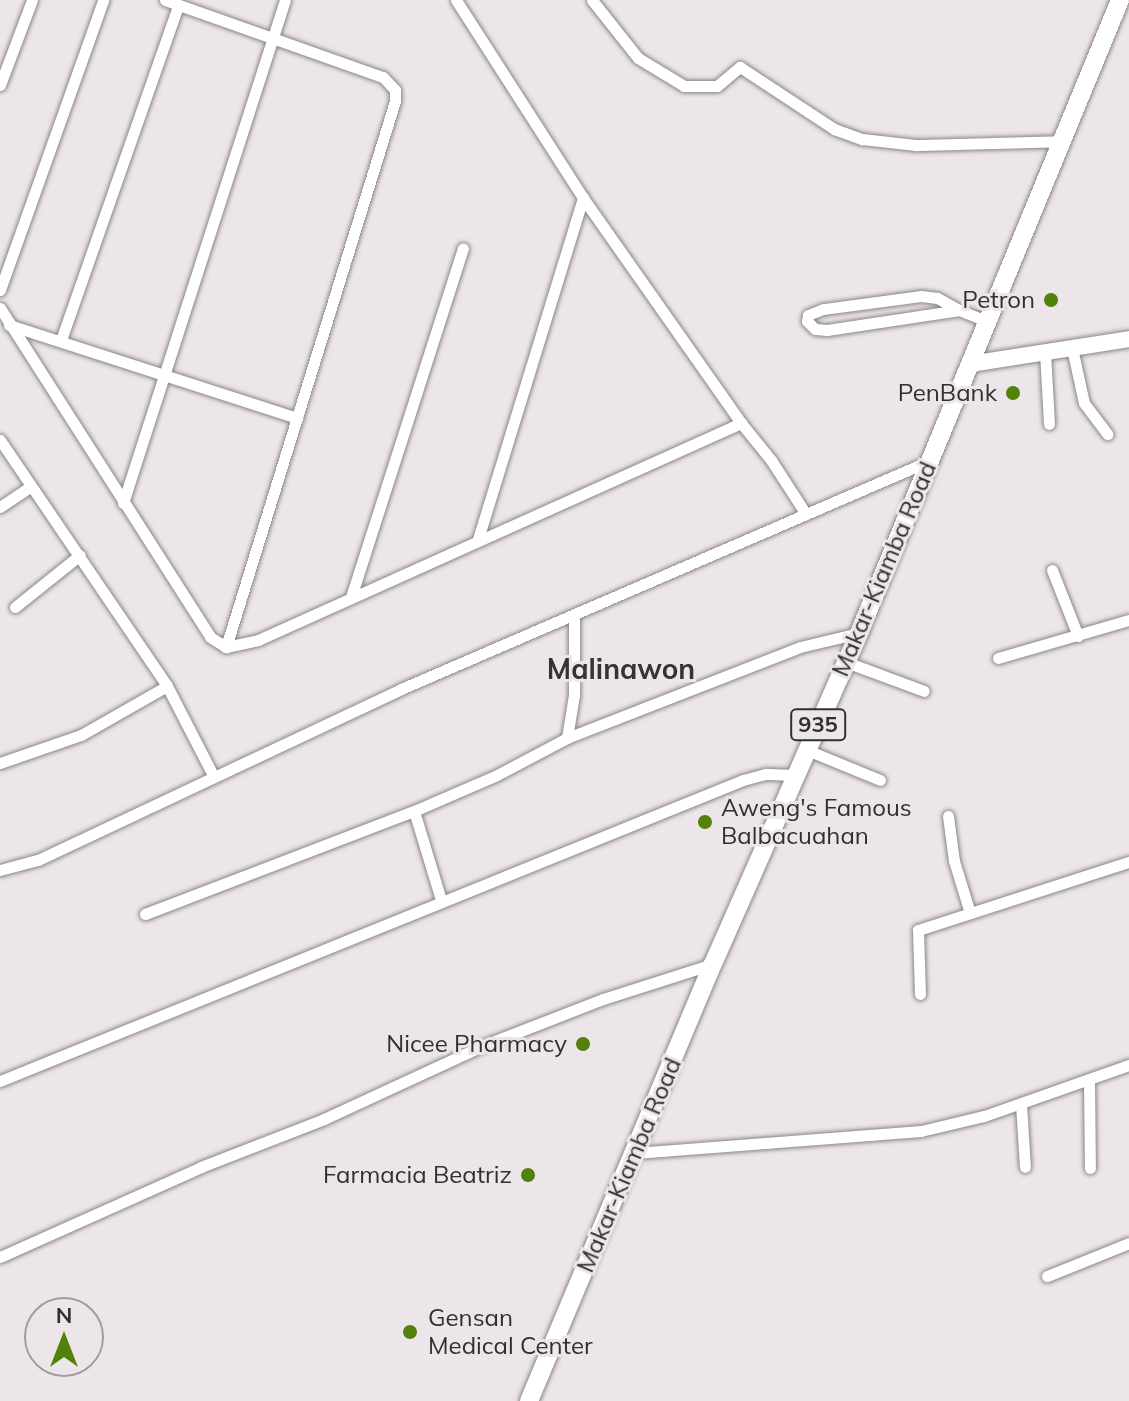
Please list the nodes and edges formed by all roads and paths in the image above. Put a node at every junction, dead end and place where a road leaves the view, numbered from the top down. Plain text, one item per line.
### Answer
1 (32, 0) edge
2 (103, 0) edge
3 (165, 0) edge
4 (285, 0) edge
5 (456, 0) edge
6 (592, 0) edge
7 (1120, 0) edge
8 (178, 5) junction
9 (273, 39) junction
10 (0, 85) edge
11 (1064, 141) junction
12 (583, 198) junction
13 (463, 249) dead end
14 (0, 290) edge
15 (0, 308) edge
16 (959, 310) junction
17 (989, 322) junction
18 (9, 325) junction
19 (1129, 339) edge
20 (61, 340) junction
21 (1072, 348) junction
22 (1045, 352) junction
23 (970, 364) junction
24 (166, 374) junction
25 (297, 418) junction
26 (741, 423) junction
27 (1049, 424) dead end
28 (1107, 434) dead end
29 (0, 440) edge
30 (929, 461) junction
31 (30, 487) junction
32 (123, 503) junction
33 (0, 507) edge
34 (806, 514) junction
35 (478, 539) junction
36 (80, 555) junction
37 (1052, 570) dead end
38 (351, 597) junction
39 (15, 607) dead end
40 (574, 614) junction
41 (1129, 620) edge
42 (859, 633) junction
43 (1078, 636) junction
44 (226, 647) junction
45 (998, 658) dead end
46 (846, 662) junction
47 (167, 686) junction
48 (924, 691) dead end
49 (567, 738) junction
50 (807, 750) junction
51 (0, 763) edge
52 (213, 775) junction
53 (796, 775) junction
54 (880, 780) dead end
55 (414, 811) junction
56 (948, 816) dead end
57 (1129, 862) edge
58 (0, 870) edge
59 (441, 900) junction
60 (970, 913) junction
61 (145, 914) dead end
62 (713, 964) junction
63 (920, 994) dead end
64 (1129, 1065) edge
65 (1089, 1079) junction
66 (0, 1081) edge
67 (1021, 1104) junction
68 (635, 1153) junction
69 (1025, 1167) dead end
70 (1090, 1168) dead end
71 (1129, 1243) edge
72 (0, 1257) edge
73 (1047, 1276) dead end
74 (529, 1401) edge

1 - 10 street
2 - 14 street
3 - 8 street
4 - 9 street
5 - 12 street
6 - 11 street
7 - 11 main road, Makar-Kiamba Road / 935
8 - 9 street
8 - 20 street
9 - 24 street
9 - 25 street
11 - 17 main road, Makar-Kiamba Road / 935
12 - 26 street
12 - 35 street
13 - 38 street
15 - 18 street
16 - 16 street
16 - 17 street
17 - 23 main road, Makar-Kiamba Road / 935
18 - 20 street
18 - 32 street
19 - 21 street
20 - 24 street
21 - 22 street
21 - 28 street
22 - 23 street
22 - 27 street
23 - 30 main road, Makar-Kiamba Road / 935
24 - 25 street
24 - 32 street
25 - 44 street
26 - 34 street
26 - 35 street
29 - 31 street
30 - 34 street
30 - 42 main road, Makar-Kiamba Road / 935
31 - 33 street
31 - 36 street
32 - 44 street
34 - 40 street
35 - 38 street
36 - 39 street
36 - 47 street
37 - 43 street
38 - 44 street
40 - 49 street
40 - 52 street
41 - 43 street
42 - 46 main road, Makar-Kiamba Road / 935
42 - 49 street
43 - 45 street
46 - 48 street
46 - 50 main road, Makar-Kiamba Road / 935
47 - 51 street
47 - 52 street
49 - 55 street
50 - 53 main road, Makar-Kiamba Road / 935
50 - 54 street
52 - 58 street
53 - 59 street
53 - 62 main road, Makar-Kiamba Road / 935
55 - 59 street
55 - 61 street
56 - 60 street
57 - 60 street
59 - 66 street
60 - 63 street
62 - 68 main road, Makar-Kiamba Road / 935
62 - 72 street
64 - 65 street
65 - 67 street
65 - 70 street
67 - 68 street
67 - 69 street
68 - 74 main road, Makar-Kiamba Road / 935
71 - 73 street

